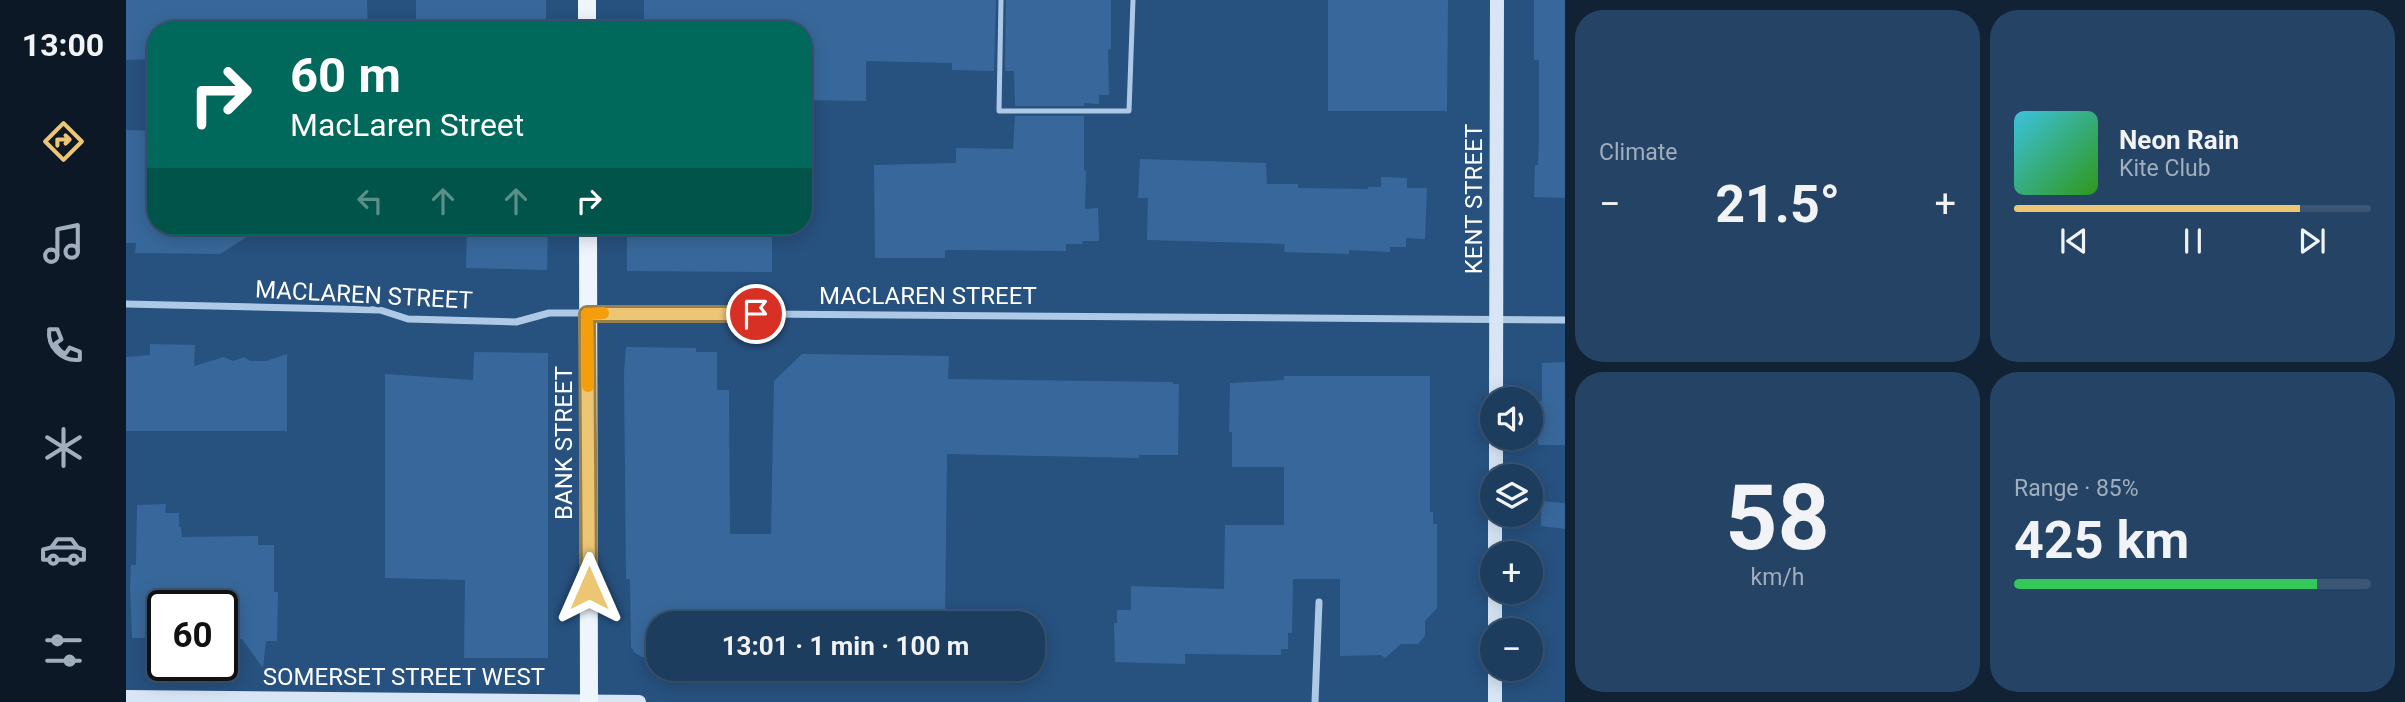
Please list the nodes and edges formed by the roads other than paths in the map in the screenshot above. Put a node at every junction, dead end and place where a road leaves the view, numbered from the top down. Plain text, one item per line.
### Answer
1 (587, 0) edge
2 (1001, 0) edge
3 (1133, 0) edge
4 (1497, 0) edge
5 (587, 21) edge
6 (587, 235) edge
7 (126, 304) edge
8 (587, 314) junction
9 (1496, 320) junction
10 (1565, 320) edge
11 (1496, 387) edge
12 (1319, 602) dead end
13 (1495, 681) edge
14 (126, 697) edge
15 (589, 701) edge
16 (639, 702) edge
17 (1315, 702) edge
18 (1494, 702) edge

1 - 5 main road
2 - 3 lane
4 - 9 main road, KENT STREET
6 - 8 main road, BANK STREET
7 - 8 street, MACLAREN STREET
8 - 9 street, MACLAREN STREET
8 - 15 main road, BANK STREET
9 - 10 street, MACLAREN STREET
9 - 11 main road, KENT STREET
12 - 17 street
13 - 18 main road
14 - 15 main road, SOMERSET STREET WEST
15 - 16 main road, SOMERSET STREET WEST

